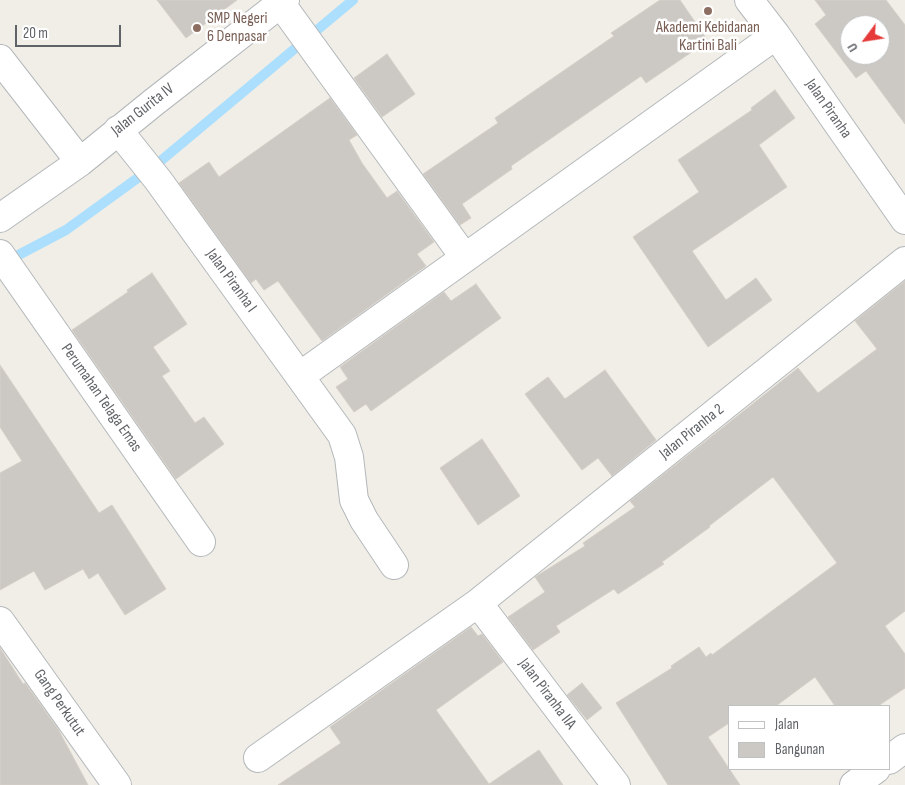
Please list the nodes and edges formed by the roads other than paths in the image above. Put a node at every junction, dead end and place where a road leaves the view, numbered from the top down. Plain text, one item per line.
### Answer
1 (749, 0) edge
2 (286, 8) edge
3 (776, 35) junction
4 (0, 59) edge
5 (122, 134) junction
6 (80, 162) junction
7 (0, 218) edge
8 (905, 220) edge
9 (0, 254) edge
10 (465, 258) junction
11 (905, 261) edge
12 (300, 376) junction
13 (201, 542) dead end
14 (394, 565) dead end
15 (478, 603) junction
16 (0, 620) edge
17 (905, 748) edge
18 (258, 758) dead end
19 (890, 759) edge
20 (875, 770) edge
21 (117, 785) edge
22 (616, 785) edge
23 (854, 785) edge

1 - 3 street, Jalan Piranha
2 - 5 street, Jalan Gurita IV
2 - 10 street
3 - 8 street, Jalan Piranha
3 - 10 street
4 - 6 street
5 - 6 street, Jalan Gurita IV
5 - 12 street, Jalan Piranha I
6 - 7 street, Jalan Gurita IV
9 - 13 street, Perumahan Telaga Emas
10 - 12 street
11 - 15 street, Jalan Piranha 2
12 - 14 street, Jalan Piranha I
15 - 18 street, Jalan Piranha 2
15 - 22 street, Jalan Piranha IIA
16 - 21 street, Gang Perkutut
17 - 19 street
20 - 23 street

